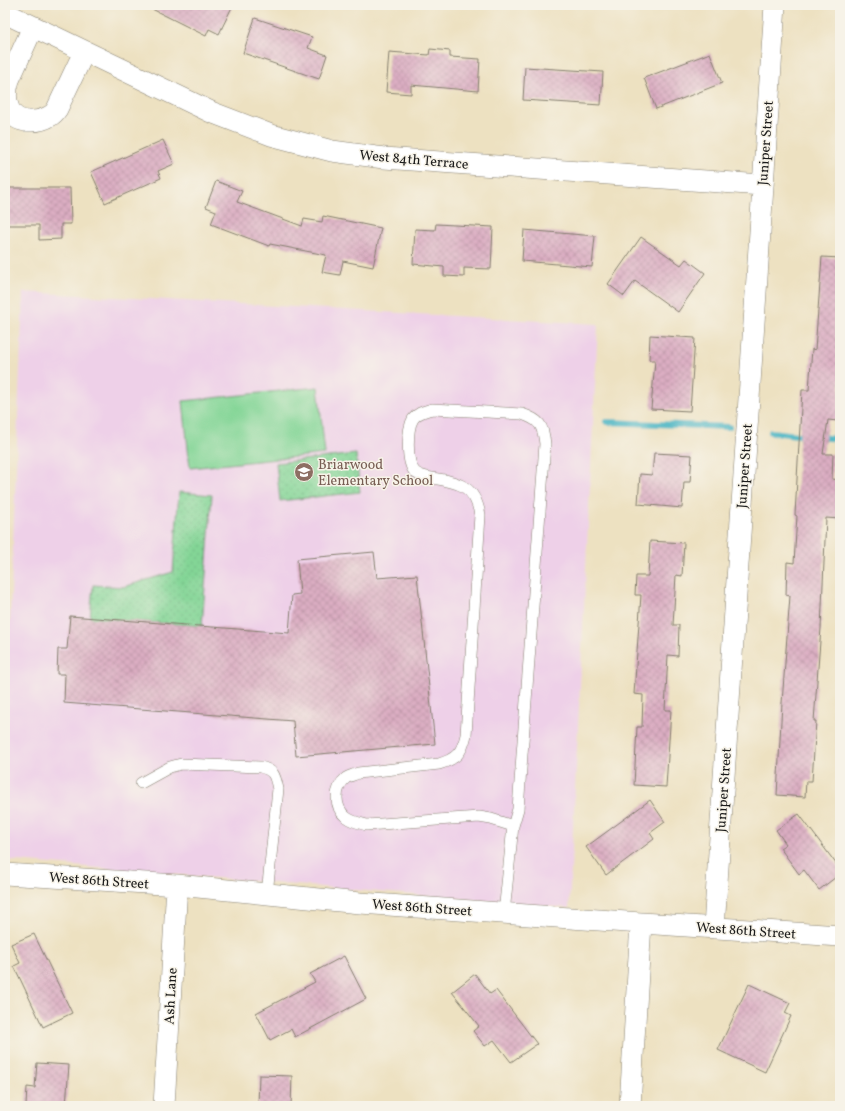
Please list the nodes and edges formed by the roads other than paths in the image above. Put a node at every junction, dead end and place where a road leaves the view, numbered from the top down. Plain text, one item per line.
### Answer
1 (775, 5) edge
2 (5, 12) edge
3 (33, 27) junction
4 (84, 52) junction
5 (762, 185) junction
6 (141, 783) dead end
7 (513, 826) junction
8 (5, 874) edge
9 (177, 885) junction
10 (267, 894) junction
11 (504, 913) junction
12 (641, 923) junction
13 (714, 928) junction
14 (840, 936) edge
15 (164, 1106) edge
16 (630, 1106) edge

1 - 5 street, Juniper Street
2 - 3 street, West 84th Terrace
3 - 4 street, West 84th Terrace
3 - 4 street
4 - 5 street, West 84th Terrace
5 - 13 street, Juniper Street
6 - 10 lane
7 - 7 lane
7 - 11 lane
8 - 9 street, West 86th Street
9 - 10 street, West 86th Street
9 - 15 street, Ash Lane
10 - 11 street, West 86th Street
11 - 12 street, West 86th Street
12 - 13 street, West 86th Street
12 - 16 street
13 - 14 street, West 86th Street

